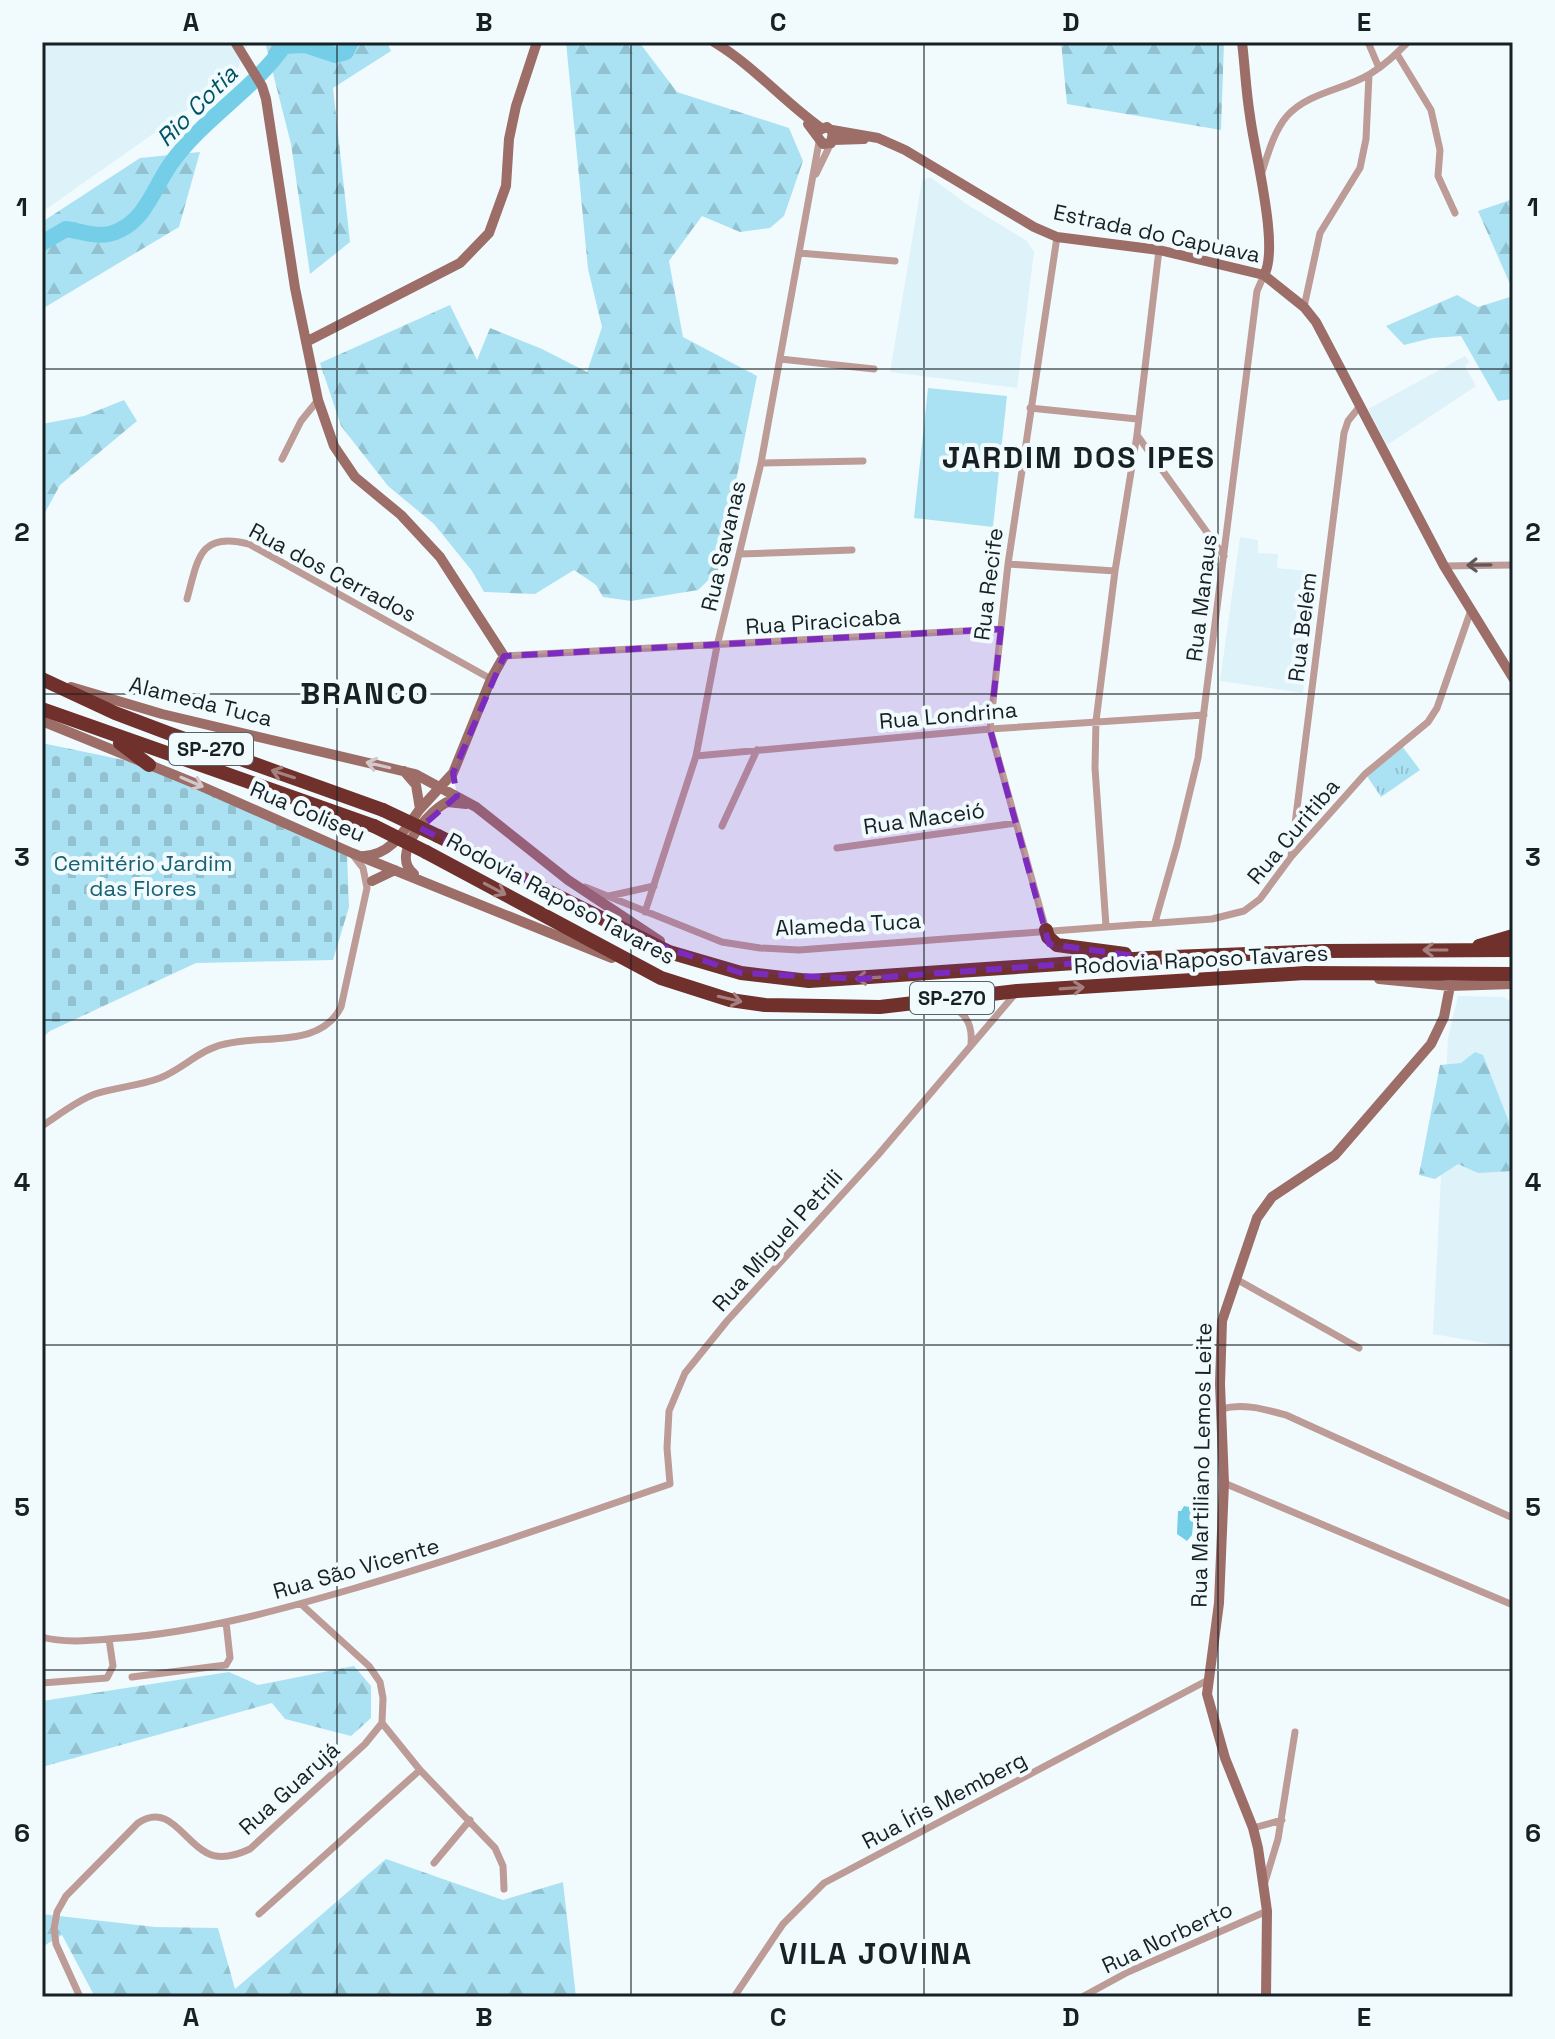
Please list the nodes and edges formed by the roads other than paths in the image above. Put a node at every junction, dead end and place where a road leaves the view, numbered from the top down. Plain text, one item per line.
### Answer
1 (235, 42) edge
2 (537, 42) edge
3 (714, 42) edge
4 (1242, 42) edge
5 (1368, 42) edge
6 (1408, 42) edge
7 (1397, 54) junction
8 (1379, 68) junction
9 (1369, 75) junction
10 (826, 136) junction
11 (1262, 173) junction
12 (1455, 213) dead end
13 (1057, 237) junction
14 (1159, 250) junction
15 (799, 253) junction
16 (895, 261) dead end
17 (1264, 275) junction
18 (1304, 307) junction
19 (306, 342) junction
20 (780, 359) junction
21 (874, 369) dead end
22 (318, 400) junction
23 (1360, 406) junction
24 (1030, 408) junction
25 (1137, 419) junction
26 (1137, 435) junction
27 (282, 459) dead end
28 (863, 461) dead end
29 (761, 463) junction
30 (852, 550) dead end
31 (740, 554) junction
32 (1225, 556) junction
33 (1008, 564) junction
34 (1513, 565) edge
35 (1444, 566) junction
36 (1115, 571) junction
37 (187, 599) dead end
38 (1471, 610) junction
39 (1001, 629) junction
40 (717, 646) junction
41 (504, 656) junction
42 (1513, 678) edge
43 (42, 679) edge
44 (491, 679) junction
45 (42, 709) edge
46 (1204, 715) junction
47 (42, 721) edge
48 (1096, 721) junction
49 (990, 729) junction
50 (107, 733) junction
51 (757, 750) junction
52 (696, 756) junction
53 (149, 765) junction
54 (403, 771) junction
55 (453, 773) junction
56 (439, 785) junction
57 (459, 797) junction
58 (476, 807) junction
59 (420, 809) junction
60 (1016, 823) junction
61 (722, 826) dead end
62 (394, 844) junction
63 (837, 848) dead end
64 (357, 854) junction
65 (1291, 857) junction
66 (382, 865) junction
67 (395, 870) junction
68 (422, 880) junction
69 (568, 880) junction
70 (369, 885) junction
71 (654, 886) junction
72 (608, 896) junction
73 (645, 912) junction
74 (1155, 922) junction
75 (1106, 926) junction
76 (1046, 930) junction
77 (1513, 936) edge
78 (1465, 950) junction
79 (1513, 950) edge
80 (1149, 958) junction
81 (704, 964) junction
82 (1305, 973) junction
83 (661, 978) junction
84 (1511, 983) edge
85 (1450, 986) junction
86 (1017, 991) junction
87 (924, 1001) junction
88 (971, 1044) junction
89 (42, 1126) edge
90 (1236, 1279) junction
91 (1359, 1348) dead end
92 (1221, 1409) junction
93 (1224, 1483) junction
94 (670, 1484) joint
95 (1513, 1518) edge
96 (301, 1604) junction
97 (1513, 1605) edge
98 (226, 1622) junction
99 (42, 1637) edge
100 (109, 1639) junction
101 (132, 1677) dead end
102 (1208, 1680) junction
103 (42, 1683) edge
104 (382, 1723) junction
105 (1295, 1732) dead end
106 (420, 1770) junction
107 (470, 1820) junction
108 (1282, 1820) junction
109 (1253, 1828) junction
110 (434, 1863) dead end
111 (1265, 1884) junction
112 (504, 1889) dead end
113 (1267, 1911) junction
114 (259, 1914) dead end
115 (80, 1997) edge
116 (734, 1997) edge
117 (1082, 1997) edge
118 (1266, 1997) edge

1 - 19 street
2 - 19 street
3 - 10 street
4 - 11 street
5 - 8 street
6 - 7 street
7 - 8 street
7 - 12 street
8 - 9 street
9 - 11 street
9 - 18 street
10 - 13 street, Estrada do Capuava
10 - 15 street, Rua Savanas
11 - 17 street
13 - 14 street, Estrada do Capuava
13 - 24 street, Rua Recife
14 - 17 street, Estrada do Capuava
14 - 25 street
15 - 16 street
15 - 20 street, Rua Savanas
17 - 18 street, Estrada do Capuava
17 - 32 street, Rua Manaus
18 - 23 street, Estrada do Capuava
19 - 22 street
20 - 21 street
20 - 29 street, Rua Savanas
22 - 27 street
22 - 41 street
23 - 35 street, Estrada do Capuava
23 - 65 street, Rua Belém
24 - 25 street
24 - 33 street, Rua Recife
25 - 26 street
26 - 32 street
26 - 36 street
28 - 29 street
29 - 31 street, Rua Savanas
30 - 31 street
31 - 40 street, Rua Savanas
32 - 46 street, Rua Manaus
33 - 36 street
33 - 39 street, Rua Recife
34 -> 35 street
35 - 38 street, Estrada do Capuava
36 - 48 street
37 - 44 street, Rua dos Cerrados
38 - 42 street, Estrada do Capuava
38 - 65 street, Rua Curitiba
39 - 40 street, Rua Piracicaba
39 - 49 street, Rua Recife
40 - 41 street, Rua Piracicaba
40 - 52 street, Rua Savanas
41 - 44 street
54 -> 43 street, Alameda Tuca
81 -> 43 highway, Rodovia Raposo Tavares / SP-270, bridge
44 - 55 street
45 - 50 highway, Rodovia Raposo Tavares / SP-270
46 - 48 street, Rua Londrina
46 - 74 street, Rua Manaus
47 - 53 street, Rua Coliseu
48 - 49 street, Rua Londrina
48 - 75 street
49 - 51 street, Rua Londrina
49 - 60 street, Rua Recife
50 - 53 highway
50 -> 83 highway, Rodovia Raposo Tavares / SP-270, bridge
51 - 52 street, Rua Londrina
51 - 61 street
52 - 71 street, Rua Savanas
53 -> 64 street, Rua Coliseu
54 - 56 street, Alameda Tuca
54 - 59 street
55 - 56 street
55 - 57 street
56 - 57 street, Alameda Tuca
56 - 59 street
57 - 58 street, Alameda Tuca
58 - 68 street
58 - 69 street, Alameda Tuca
59 - 62 street
60 - 63 street, Rua Maceió
60 - 76 street, Rua Recife
62 - 64 street
62 - 66 street
64 - 66 street, Rua Coliseu
64 - 70 street
65 - 74 street, Rua Curitiba
66 - 67 street, Rua Coliseu
66 - 70 street
67 - 68 street, Rua Coliseu
67 - 70 street
68 - 83 street, Rua Coliseu
69 - 72 street, Alameda Tuca
69 - 81 street, Alameda Tuca
70 - 89 street
71 - 72 street
71 - 73 street, Rua Savanas
72 - 73 street, Alameda Tuca
73 - 76 street, Alameda Tuca
74 - 75 street, Rua Curitiba
75 - 76 street, Rua Curitiba
76 - 80 highway
77 - 78 highway
78 - 79 highway, Rodovia Raposo Tavares / SP-270
78 -> 80 highway, Rodovia Raposo Tavares / SP-270
80 -> 81 highway, Rodovia Raposo Tavares / SP-270
82 - 84 highway, Rodovia Raposo Tavares / SP-270
82 - 85 street
86 -> 82 highway, Rodovia Raposo Tavares / SP-270
83 -> 87 highway, Rodovia Raposo Tavares / SP-270
84 - 85 street
85 - 90 street, Rua Martiliano Lemos Leite
86 - 87 highway, Rodovia Raposo Tavares / SP-270
86 - 88 street, Rua Miguel Petrili
87 - 88 street
88 - 94 street, Rua Miguel Petrili
90 - 91 street
90 - 92 street, Rua Martiliano Lemos Leite
92 - 93 street, Rua Martiliano Lemos Leite
92 - 95 street
93 - 97 street
93 - 102 street, Rua Martiliano Lemos Leite
94 - 96 street, Rua São Vicente
96 - 98 street, Rua São Vicente
96 - 104 street
98 - 100 street, Rua São Vicente
98 - 101 street
99 - 100 street, Rua São Vicente
100 - 103 street
102 - 109 street, Rua Martiliano Lemos Leite
102 - 116 street, Rua Íris Memberg
104 - 106 street
104 - 115 street, Rua Guarujá
105 - 108 street, Rua Martiliano Lemos Leite
106 - 107 street
106 - 114 street
107 - 110 street
107 - 112 street
108 - 109 street
108 - 111 street, Rua Martiliano Lemos Leite
109 - 111 street, Rua Martiliano Lemos Leite
111 - 113 street, Rua Martiliano Lemos Leite
113 - 117 street, Rua Norberto
113 - 118 street, Rua Martiliano Lemos Leite

